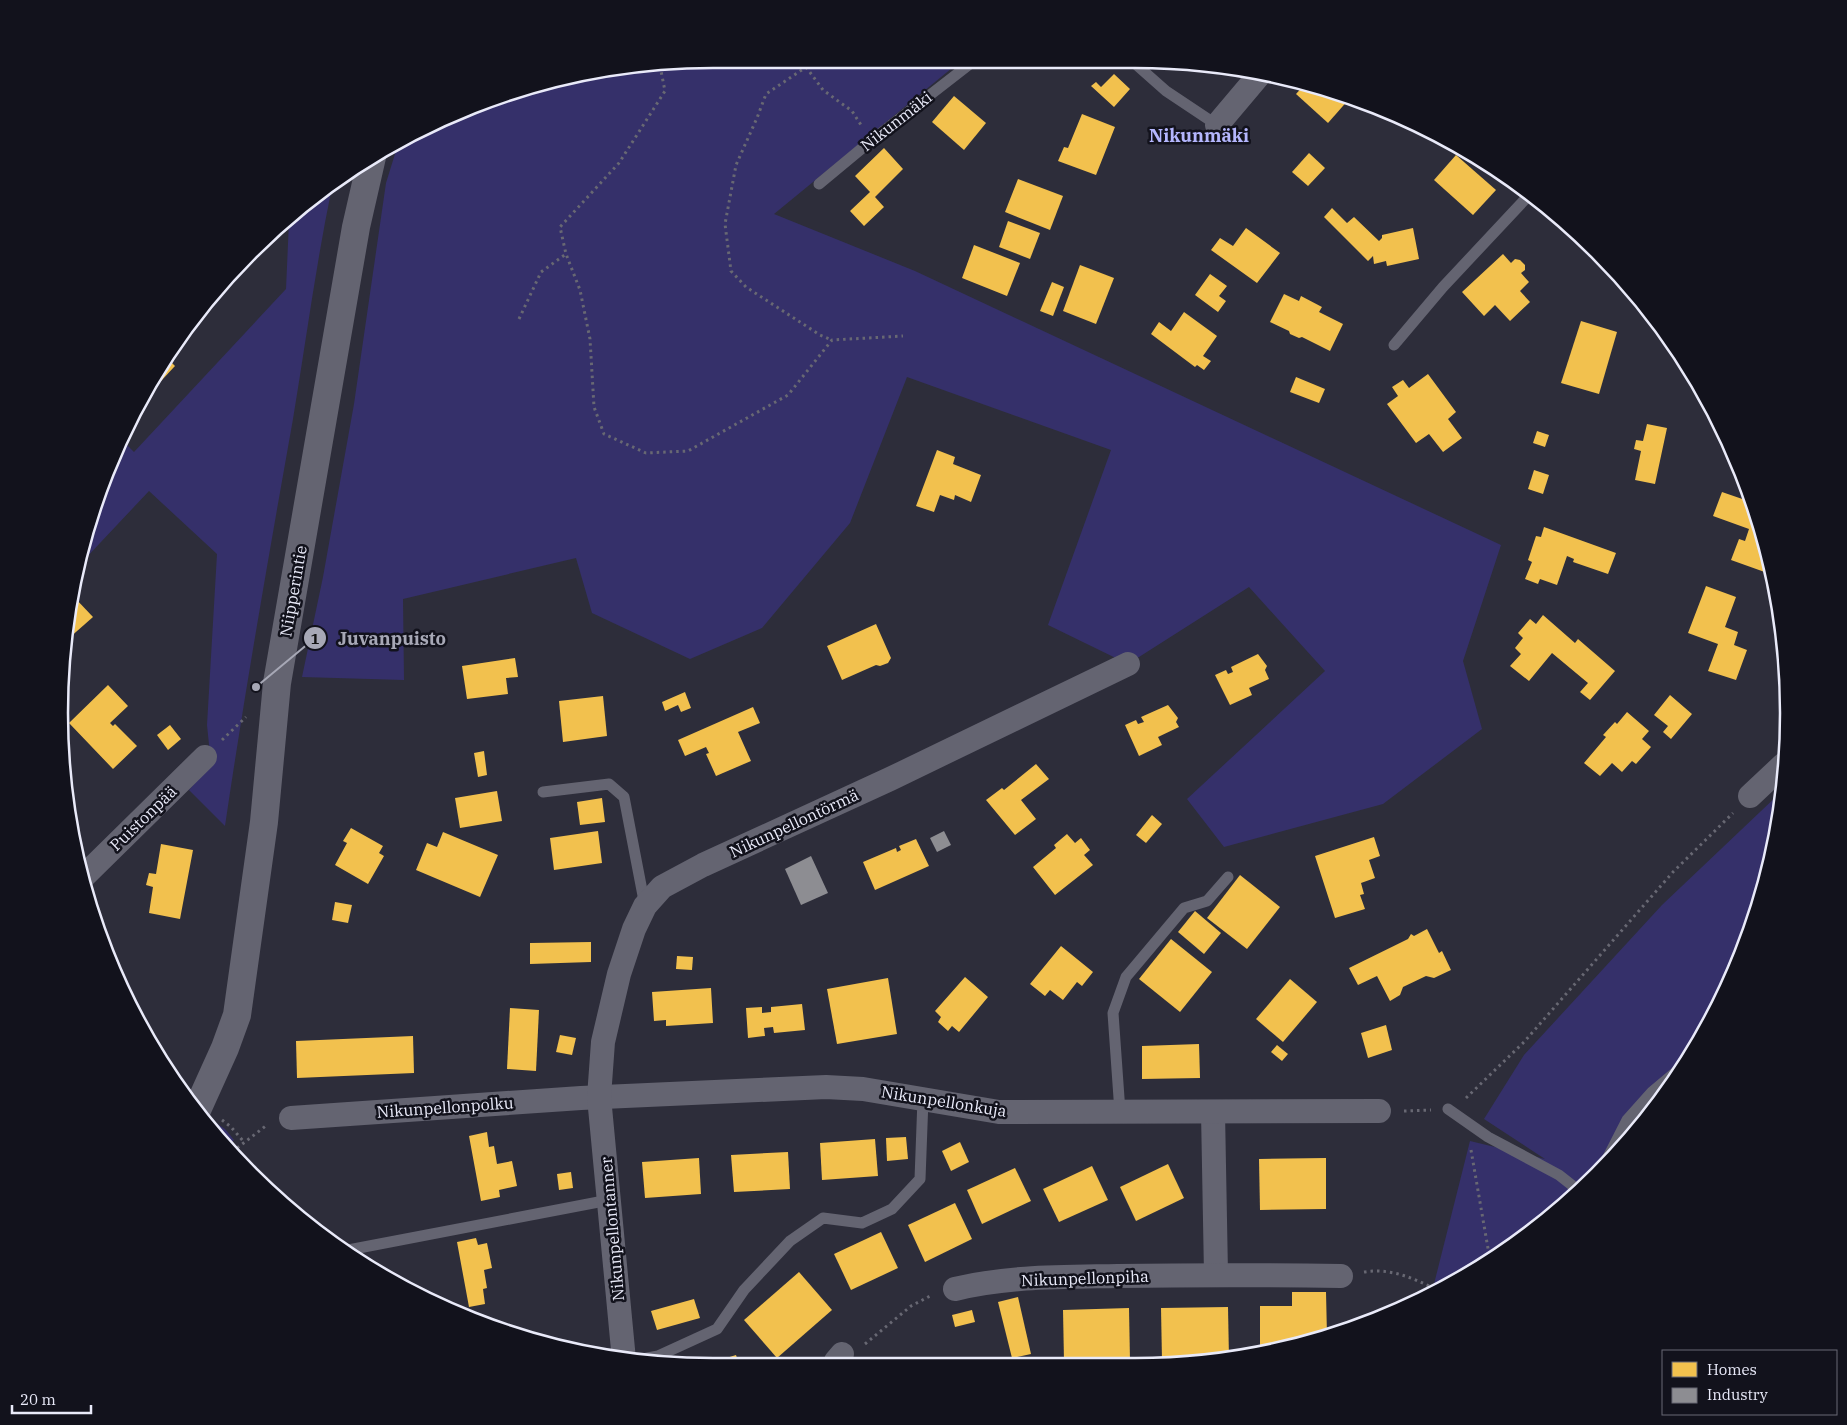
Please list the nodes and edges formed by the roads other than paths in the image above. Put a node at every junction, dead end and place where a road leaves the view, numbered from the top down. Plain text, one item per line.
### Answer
1 (965, 68) edge
2 (1141, 68) edge
3 (1256, 79) edge
4 (1217, 125) joint
5 (370, 166) edge
6 (819, 184) dead end
7 (1525, 200) edge
8 (1394, 345) dead end
9 (1128, 664) dead end
10 (205, 757) dead end
11 (1776, 771) edge
12 (543, 792) dead end
13 (1750, 796) road end
14 (88, 873) edge
15 (1228, 877) dead end
16 (645, 906) junction
17 (1661, 1085) edge
18 (599, 1098) junction
19 (923, 1099) junction
20 (200, 1104) edge
21 (1448, 1109) road end
22 (1120, 1112) junction
23 (1212, 1112) junction
24 (1379, 1112) road end
25 (291, 1118) dead end
26 (1616, 1141) edge
27 (1573, 1186) edge
28 (609, 1200) junction
29 (354, 1249) edge
30 (1216, 1274) junction
31 (1341, 1276) road end
32 (954, 1289) road end
33 (623, 1351) edge
34 (660, 1355) edge

1 - 6 lane, Nikunmäki
2 - 4 lane
3 - 4 street
5 - 20 street, Niipperintie
7 - 8 lane
9 - 16 street, Nikunpellontörmä
10 - 14 street, Puistonpää
11 - 13 street
12 - 16 lane
15 - 22 lane
16 - 18 street, Nikunpellontörmä
17 - 26 lane
18 - 19 street, Nikunpellonkuja
18 - 25 street, Nikunpellonpolku
18 - 28 street, Nikunpellontanner
19 - 22 street, Nikunpellonkuja
19 - 34 lane
21 - 27 lane
22 - 23 street, Nikunpellonkuja
23 - 24 street, Nikunpellonkuja
23 - 30 street
28 - 29 lane
28 - 33 street, Nikunpellontanner
30 - 31 street, Nikunpellonpiha
30 - 32 street, Nikunpellonpiha

